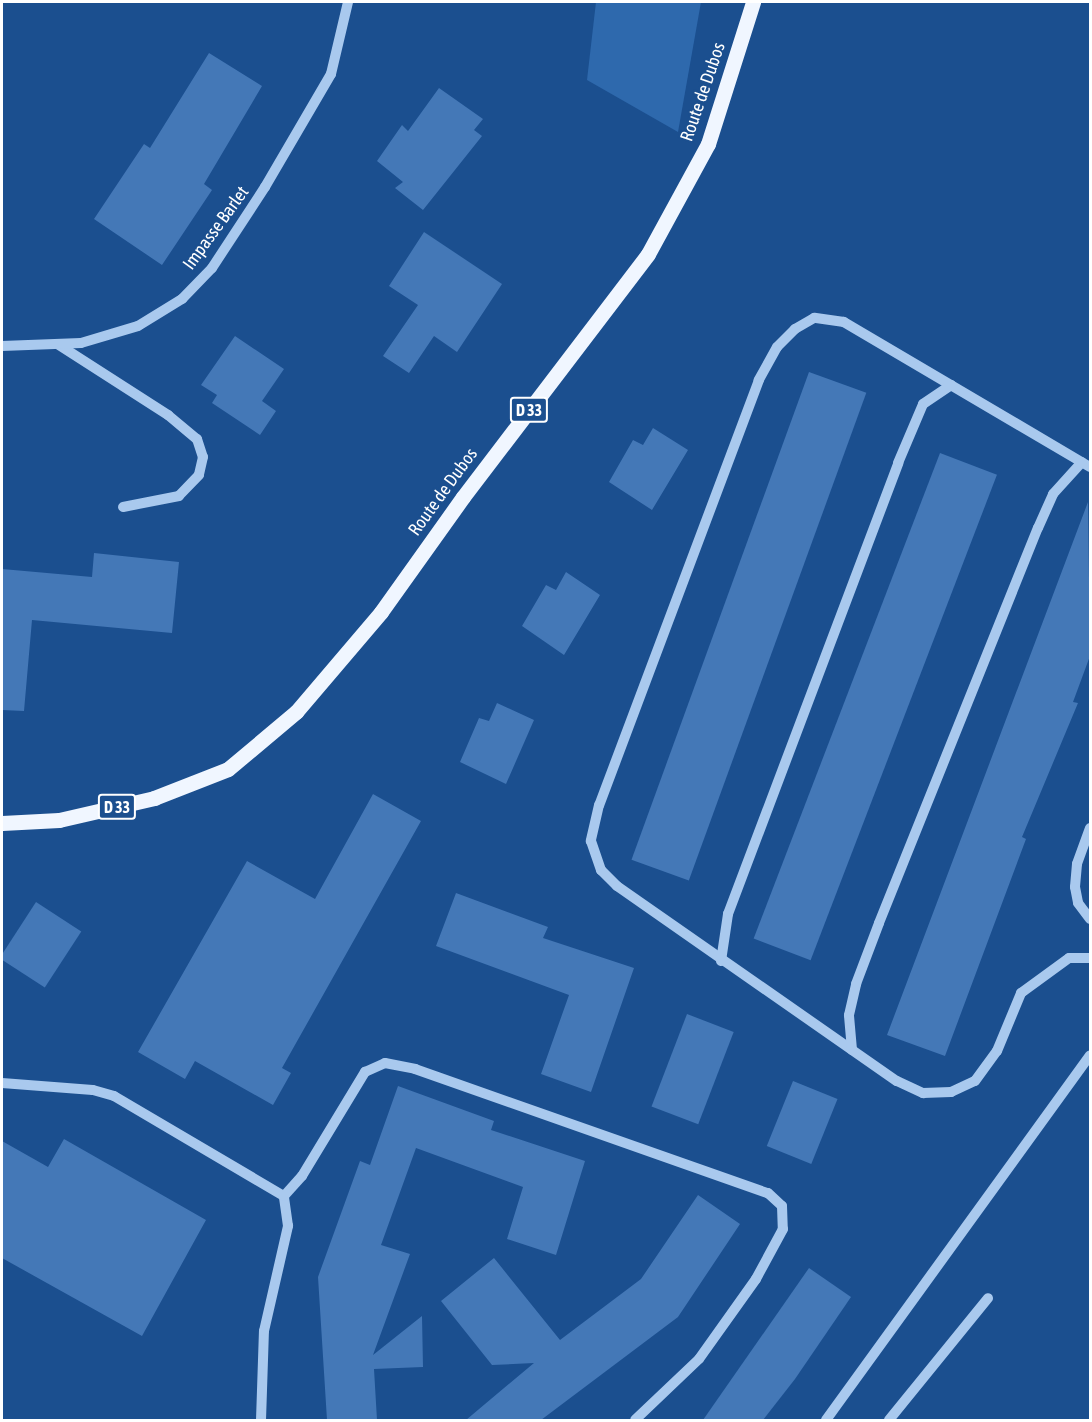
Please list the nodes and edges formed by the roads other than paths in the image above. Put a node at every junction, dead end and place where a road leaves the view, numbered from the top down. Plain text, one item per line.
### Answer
1 (348, 2) edge
2 (753, 2) edge
3 (59, 345) junction
4 (2, 346) edge
5 (951, 385) junction
6 (1086, 465) edge
7 (123, 507) dead end
8 (2, 823) edge
9 (1090, 828) edge
10 (1090, 919) edge
11 (1090, 958) edge
12 (721, 961) junction
13 (852, 1050) junction
14 (1090, 1055) edge
15 (2, 1083) edge
16 (284, 1196) junction
17 (988, 1298) dead end
18 (892, 1419) edge
19 (261, 1420) edge
20 (634, 1420) edge
21 (826, 1420) edge

1 - 3 street, Impasse Barlet
2 - 8 main road, Route de Dubos / D 33
3 - 4 street, Impasse Barlet
3 - 7 street
5 - 6 street
5 - 12 street
5 - 12 street
6 - 13 street
9 - 10 street
11 - 13 street
12 - 13 street
14 - 21 street
15 - 16 street
16 - 19 street
16 - 20 street
17 - 18 street

